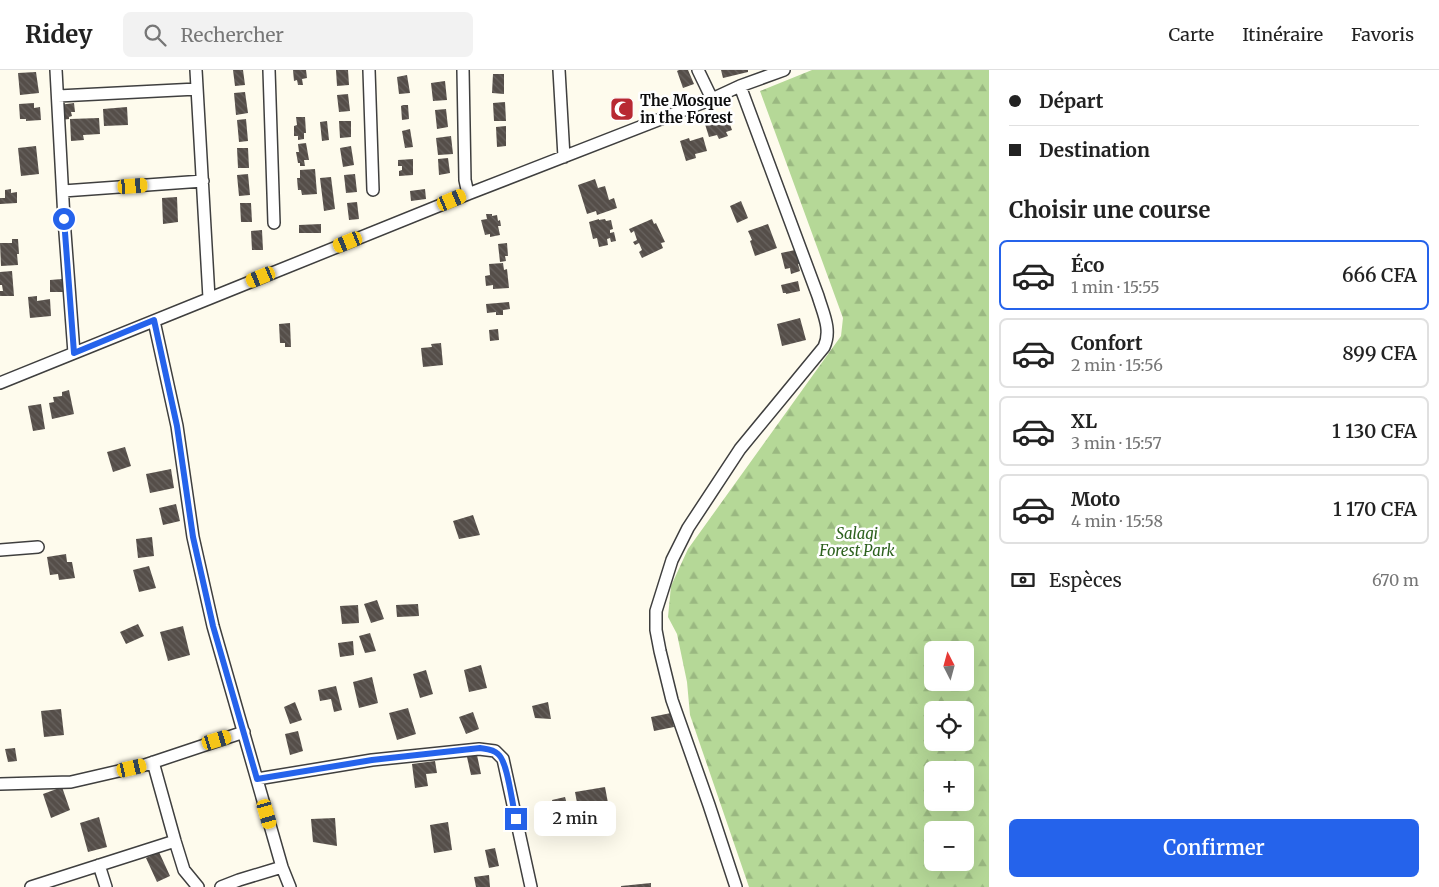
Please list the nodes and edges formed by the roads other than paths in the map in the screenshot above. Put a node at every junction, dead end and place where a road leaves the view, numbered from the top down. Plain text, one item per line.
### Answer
1 (56, 70) edge
2 (196, 70) edge
3 (269, 70) edge
4 (369, 70) edge
5 (463, 70) edge
6 (559, 70) edge
7 (698, 70) edge
8 (784, 70) edge
9 (740, 86) junction
10 (197, 89) junction
11 (58, 96) junction
12 (712, 99) junction
13 (564, 157) junction
14 (203, 181) junction
15 (373, 190) dead end
16 (63, 191) junction
17 (468, 194) junction
18 (274, 223) dead end
19 (209, 298) junction
20 (154, 320) junction
21 (74, 353) junction
22 (0, 383) edge
23 (38, 547) dead end
24 (0, 550) edge
25 (244, 732) junction
26 (153, 762) junction
27 (257, 779) junction
28 (0, 784) edge
29 (175, 841) junction
30 (100, 865) junction
31 (282, 867) junction
32 (31, 887) edge
33 (106, 887) edge
34 (198, 887) edge
35 (221, 887) edge
36 (290, 887) edge
37 (531, 887) edge
38 (736, 887) edge

1 - 11 street
2 - 10 street
3 - 18 street
4 - 15 street
5 - 17 street
6 - 13 street
7 - 12 street
8 - 9 street
9 - 12 street
9 - 38 street
10 - 11 street
10 - 14 street
11 - 16 street
12 - 13 street
13 - 17 street
14 - 16 street
14 - 19 street
16 - 21 street
17 - 19 street
19 - 20 street
20 - 21 street
20 - 25 street
21 - 22 street
23 - 24 street
25 - 26 street
25 - 27 street
26 - 28 street
26 - 29 street
27 - 31 street
27 - 37 street
29 - 30 street
29 - 34 street
30 - 32 street
30 - 33 street
31 - 35 street
31 - 36 street

